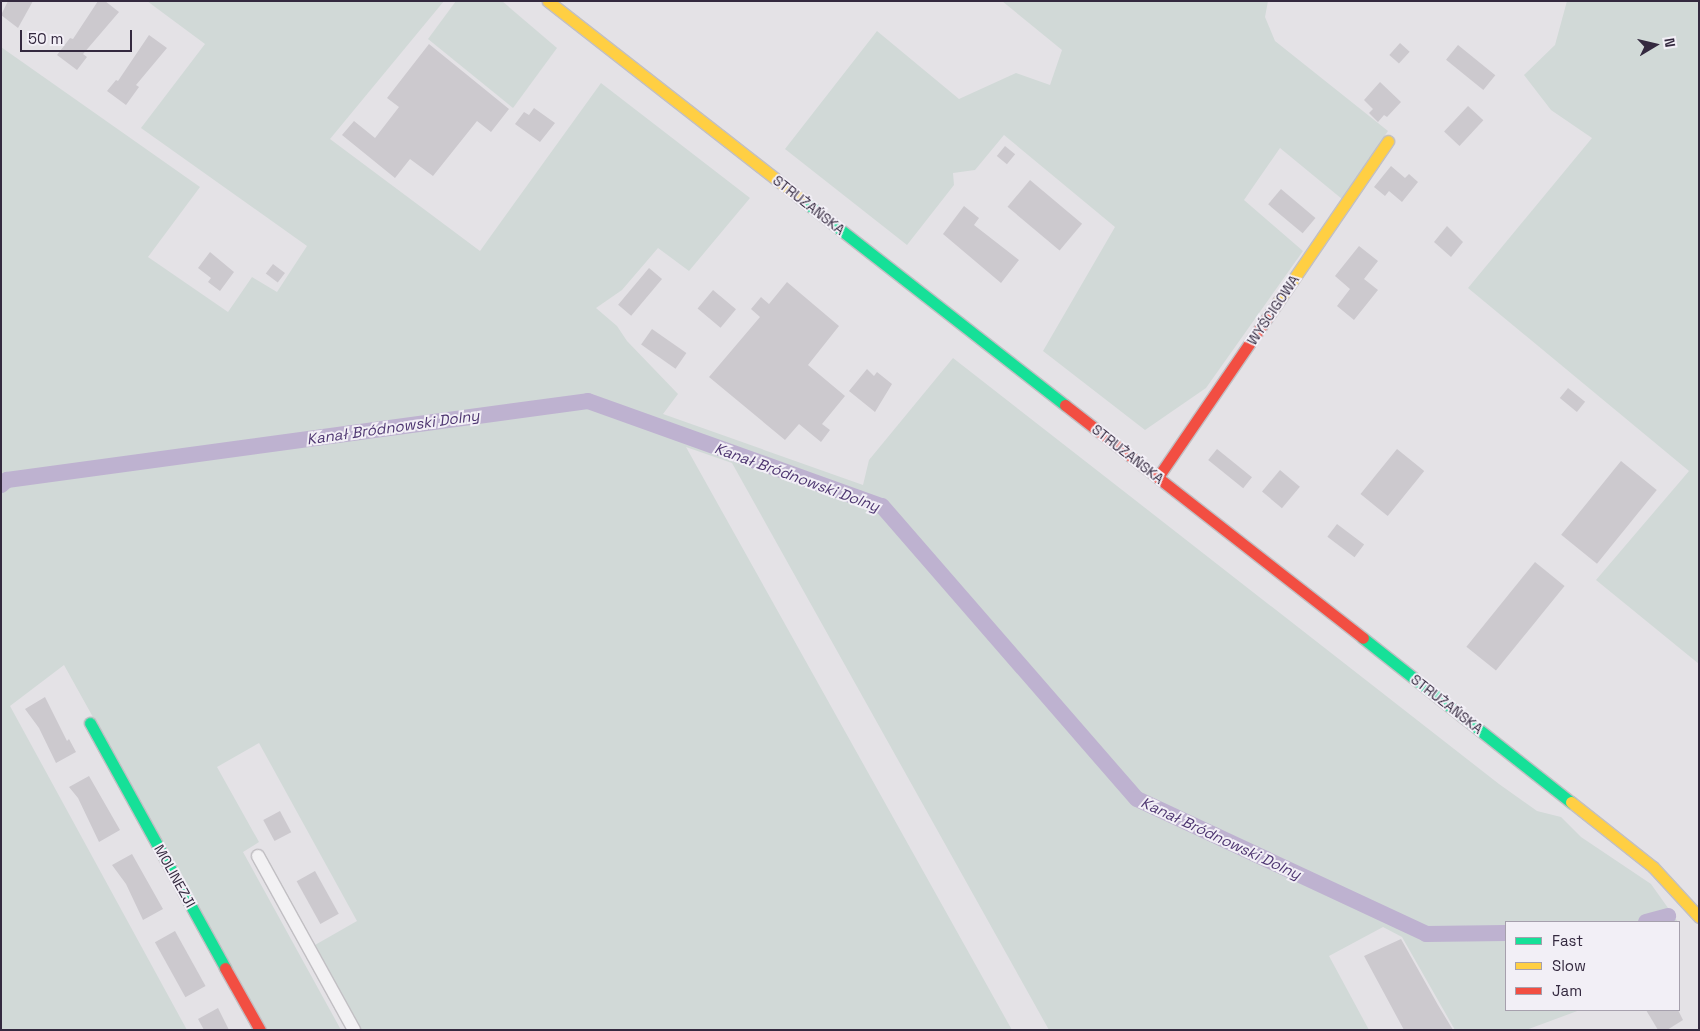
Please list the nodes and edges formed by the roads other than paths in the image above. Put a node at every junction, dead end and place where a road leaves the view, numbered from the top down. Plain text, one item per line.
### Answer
1 (548, 1) edge
2 (1388, 141) dead end
3 (1158, 477) junction
4 (90, 723) dead end
5 (258, 856) dead end
6 (1699, 917) edge
7 (260, 1030) edge
8 (354, 1030) edge

1 - 3 main road, STRUŻAŃSKA
2 - 3 main road, WYŚCIGOWA
3 - 6 main road, STRUŻAŃSKA
4 - 7 main road, MOLINEZJI
5 - 8 street

